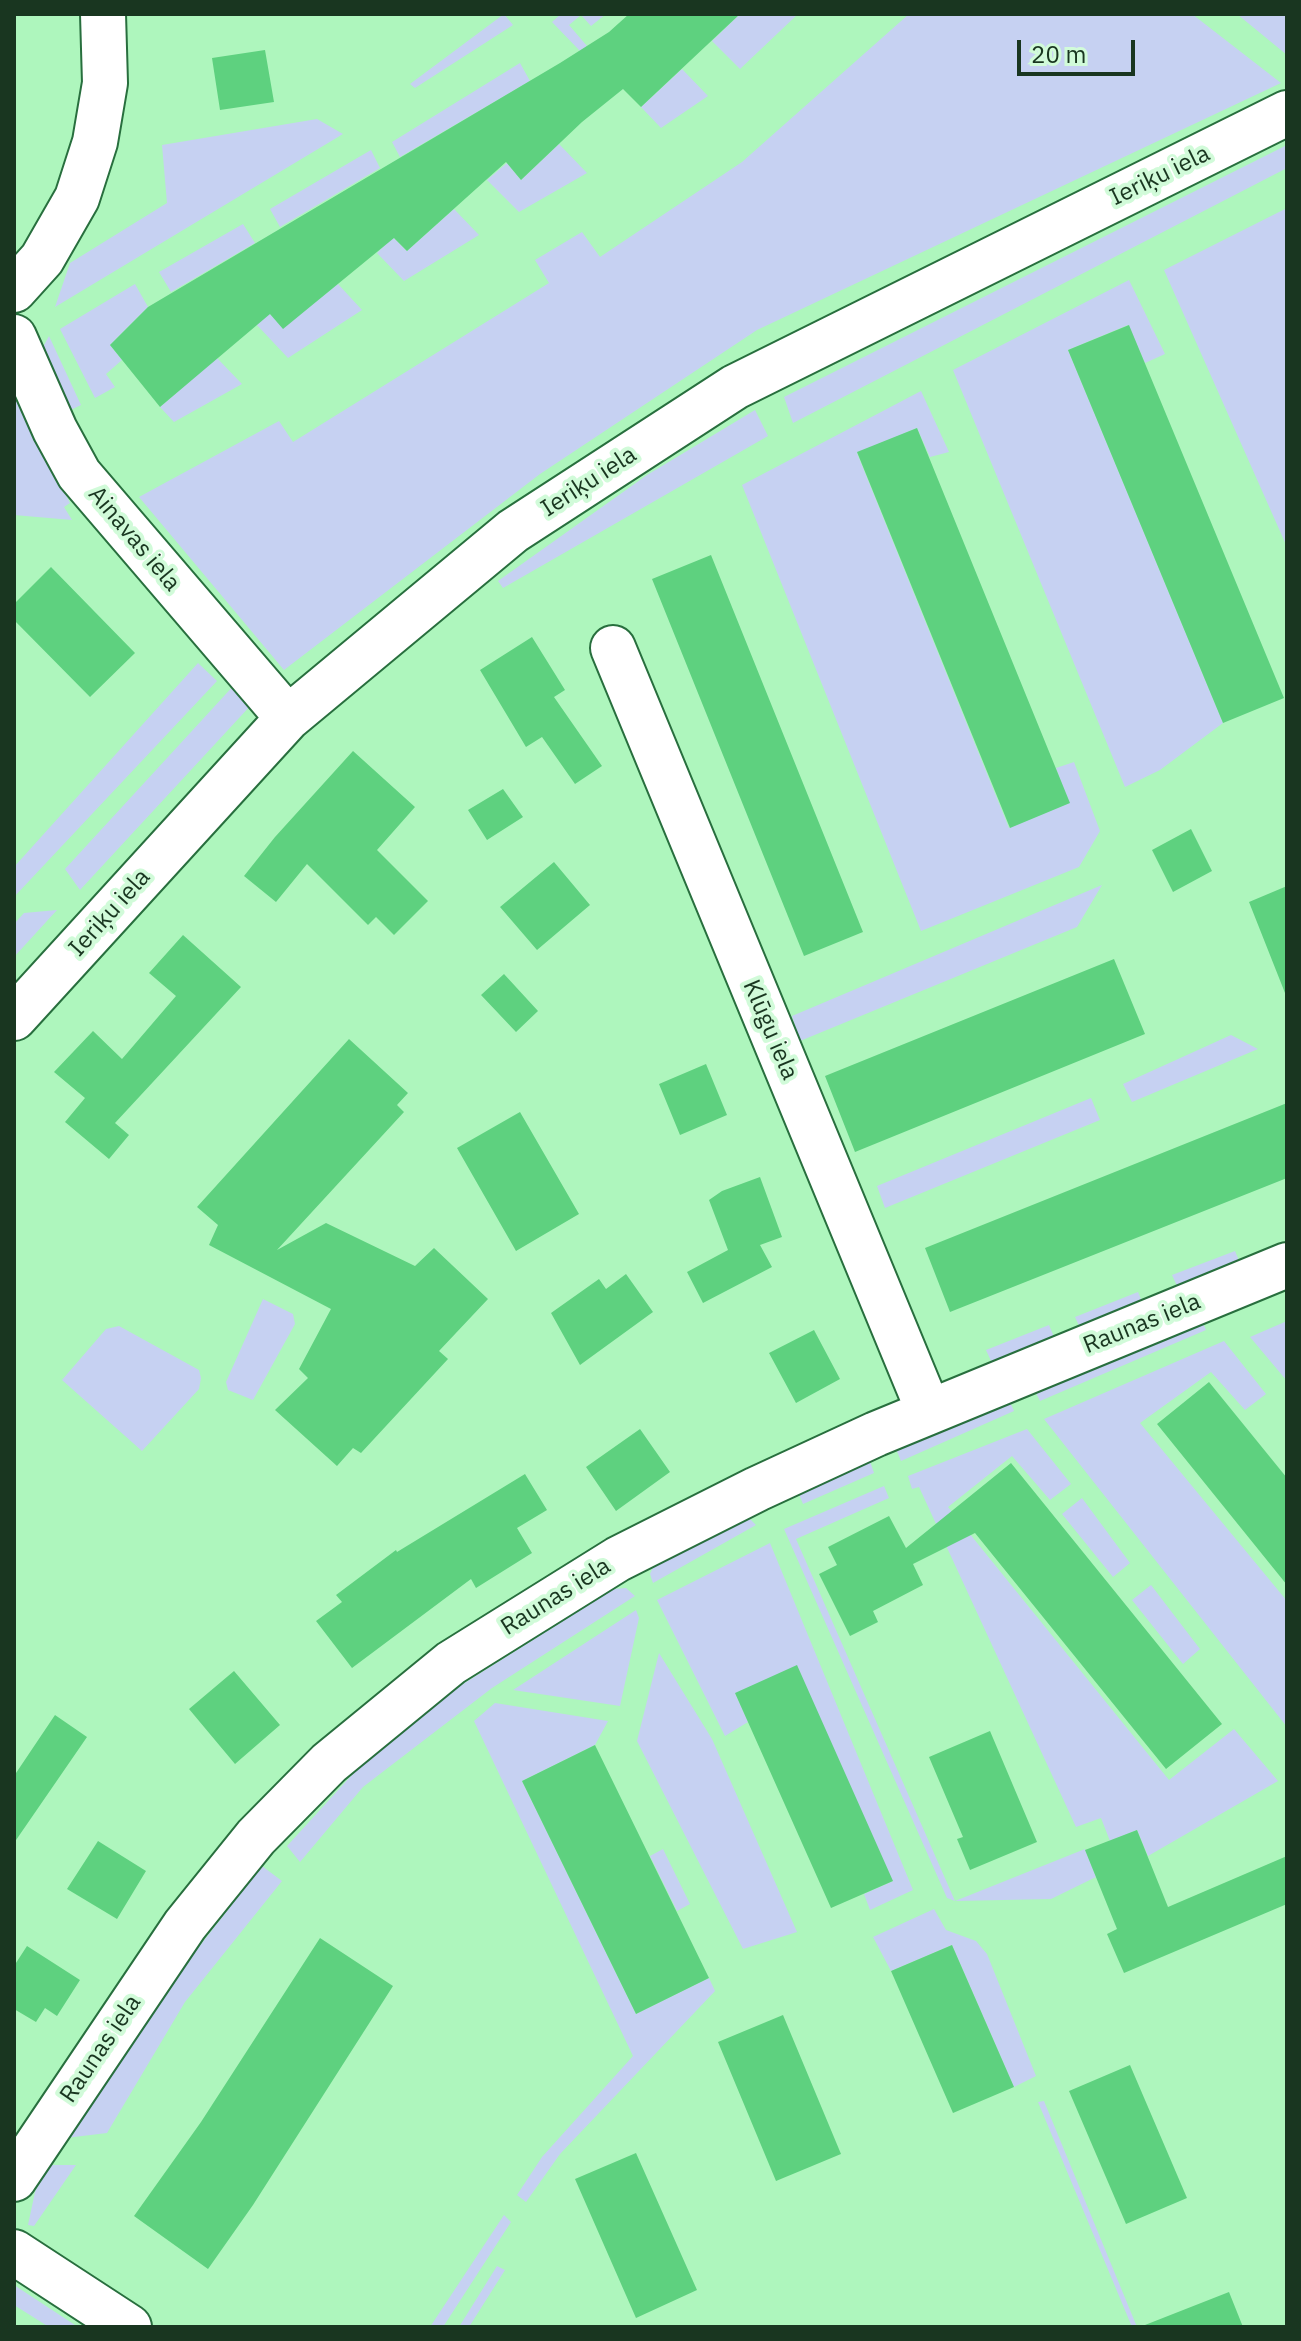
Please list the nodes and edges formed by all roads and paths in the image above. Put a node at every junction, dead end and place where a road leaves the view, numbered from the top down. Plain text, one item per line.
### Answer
1 (103, 14) edge
2 (1287, 113) edge
3 (14, 290) edge
4 (14, 337) edge
5 (613, 648) dead end
6 (288, 718) junction
7 (14, 1018) edge
8 (1287, 1265) edge
9 (929, 1412) junction
10 (14, 2179) edge
11 (14, 2252) edge
12 (129, 2327) edge

1 - 3 street
2 - 6 street, Ieriķu iela
4 - 6 street, Ainavas iela
5 - 9 street, Klūgu iela
6 - 7 street, Ieriķu iela
8 - 9 street, Raunas iela
9 - 10 street, Raunas iela
11 - 12 street

